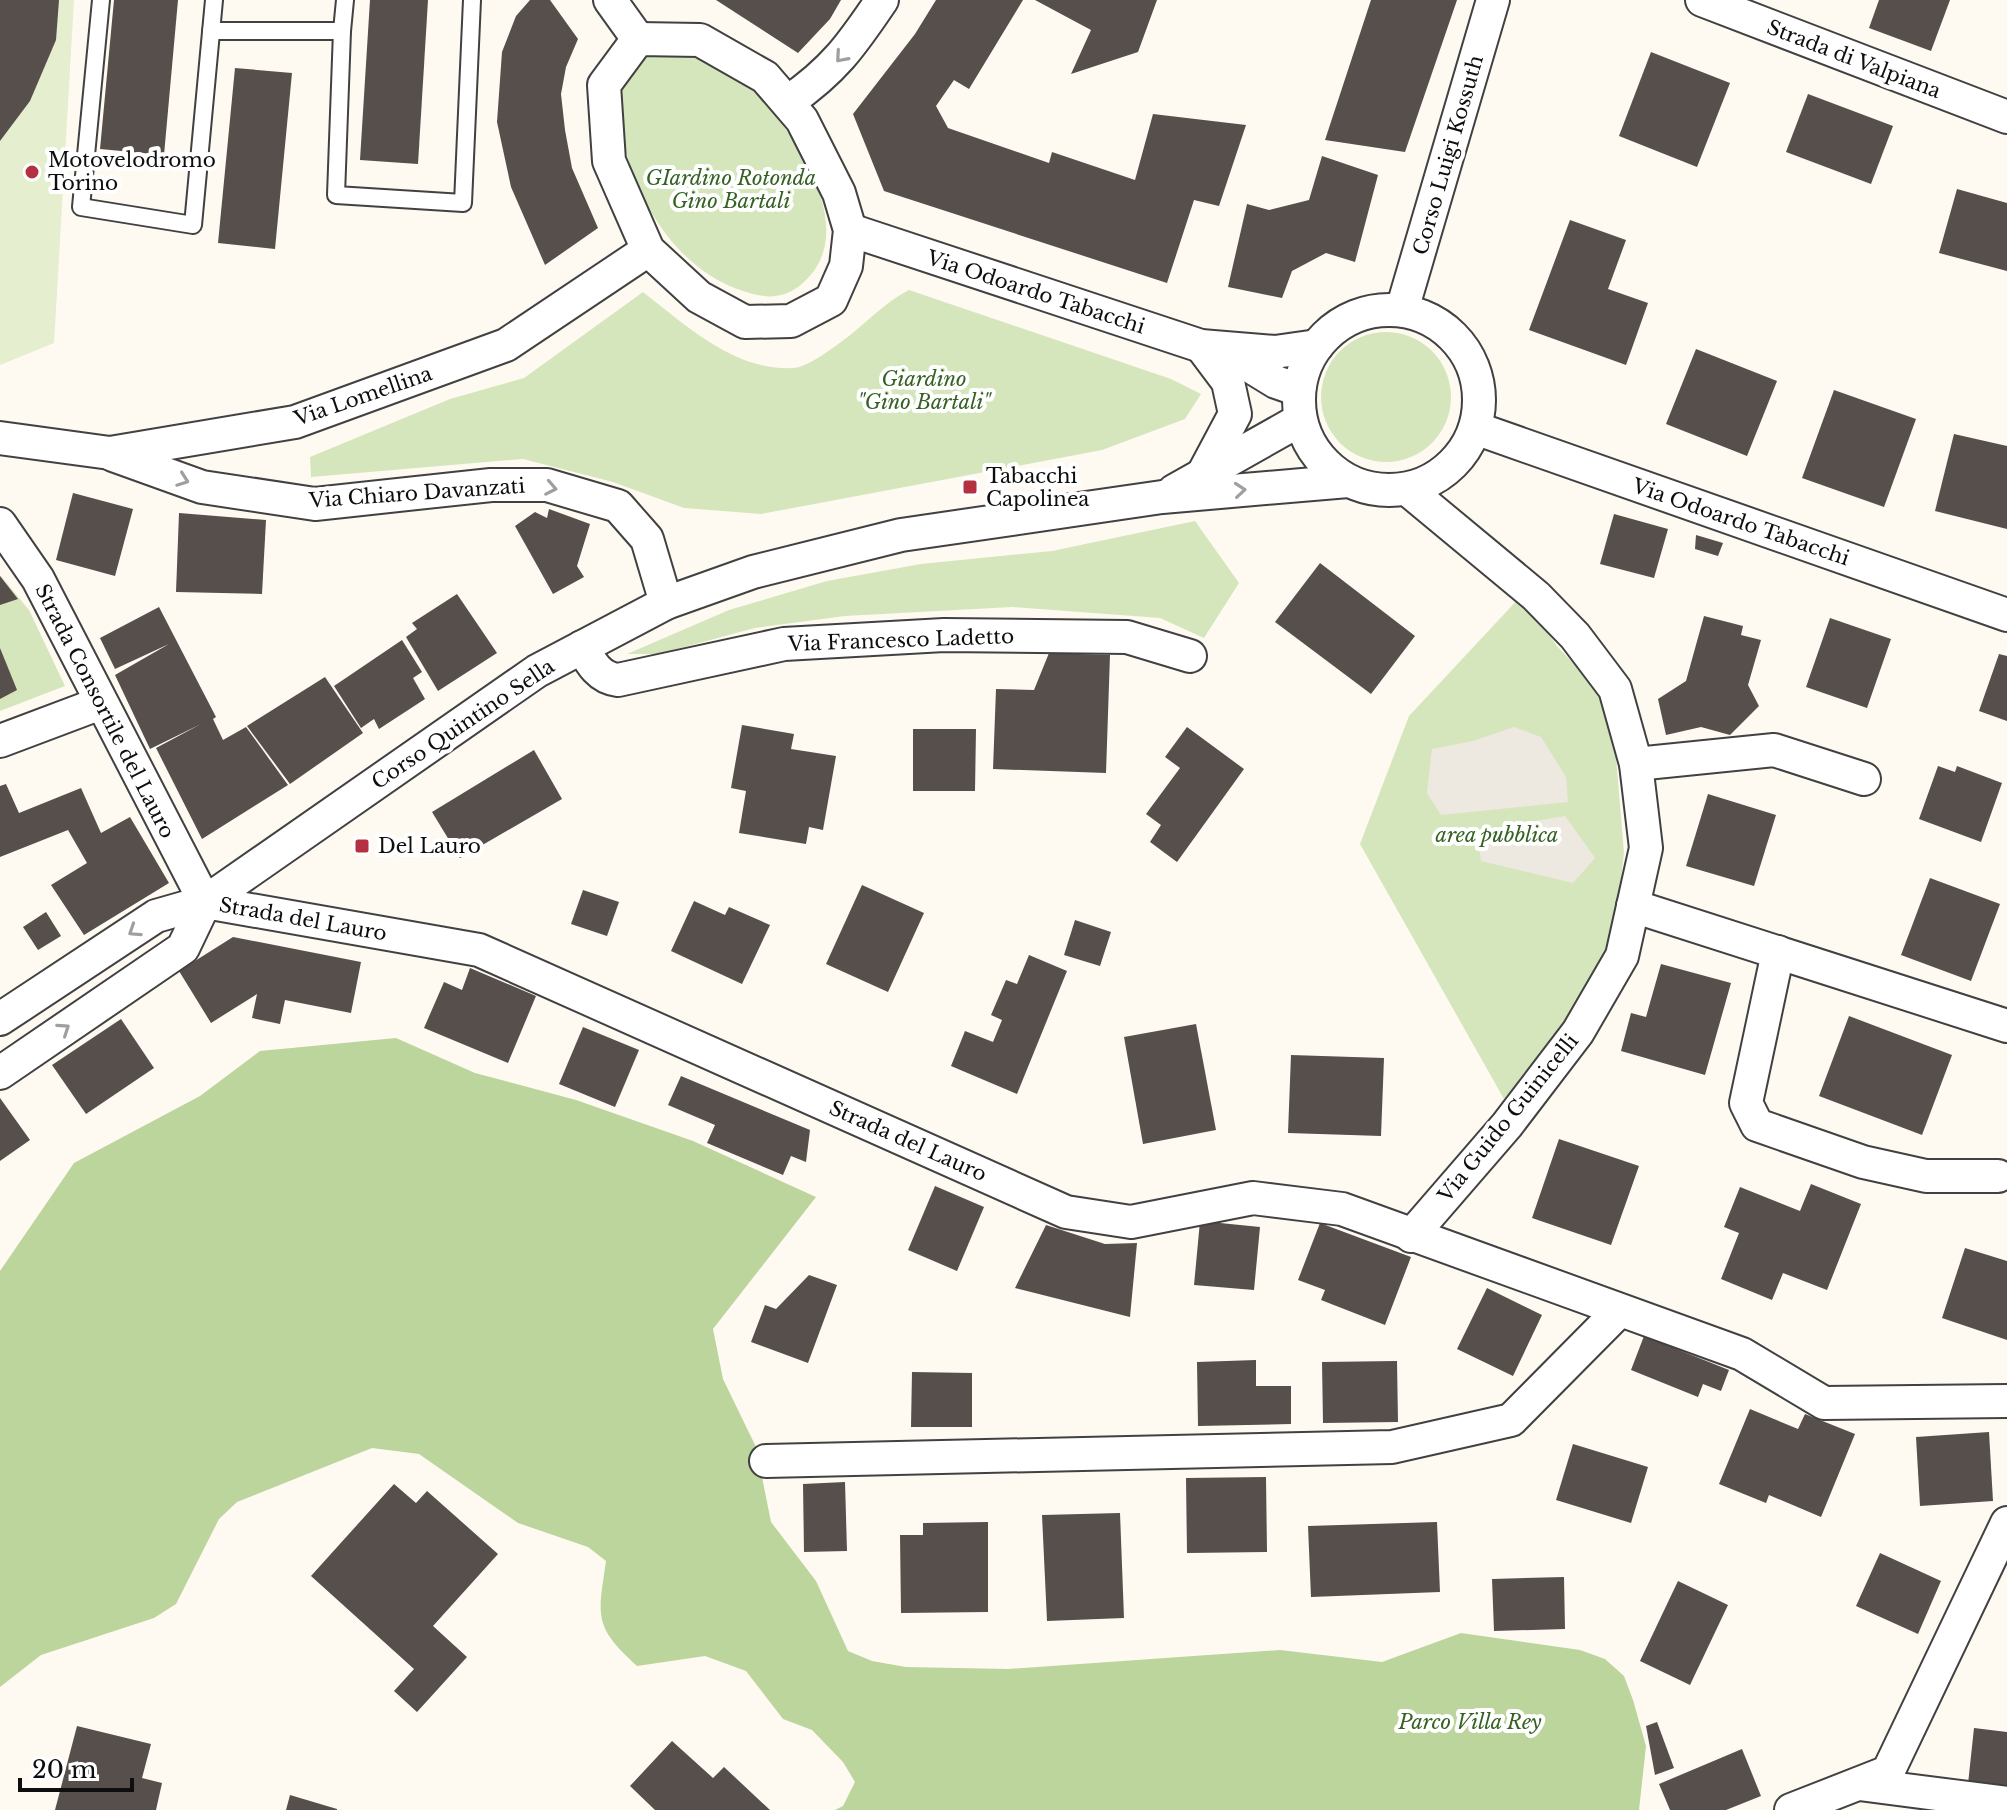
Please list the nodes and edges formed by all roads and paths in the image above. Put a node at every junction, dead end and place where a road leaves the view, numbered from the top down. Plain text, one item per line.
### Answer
1 (101, 0) edge
2 (214, 0) edge
3 (345, 0) edge
4 (472, 0) edge
5 (610, 0) edge
6 (882, 0) edge
7 (1493, 0) edge
8 (1702, 0) edge
9 (211, 31) junction
10 (342, 31) junction
11 (638, 39) junction
12 (788, 102) junction
13 (2007, 117) edge
14 (850, 230) junction
15 (648, 250) junction
16 (1402, 310) junction
17 (1317, 346) junction
18 (1212, 348) junction
19 (1300, 405) junction
20 (1475, 428) junction
21 (0, 438) edge
22 (110, 453) junction
23 (1201, 477) junction
24 (1348, 481) junction
25 (1407, 489) junction
26 (1162, 497) junction
27 (0, 524) edge
28 (666, 603) junction
29 (2007, 615) edge
30 (582, 647) junction
31 (1190, 656) dead end
32 (101, 703) junction
33 (0, 741) edge
34 (1636, 764) junction
35 (1864, 779) dead end
36 (205, 902) junction
37 (1633, 906) junction
38 (1778, 952) junction
39 (0, 1019) edge
40 (2007, 1026) edge
41 (0, 1073) edge
42 (1998, 1176) dead end
43 (1411, 1236) junction
44 (1618, 1312) junction
45 (2007, 1401) edge
46 (766, 1461) dead end
47 (2007, 1523) edge
48 (1857, 1784) junction
49 (2007, 1803) edge
50 (1791, 1810) edge

1 - 9 lane
2 - 9 lane
3 - 10 lane
4 - 10 lane
5 - 11 street
6 -> 12 street
7 - 16 street, Corso Luigi Kossuth
8 - 13 street, Strada di Valpiana
9 - 10 lane
11 - 12 street
11 - 15 street
12 - 14 street
14 - 15 street
14 - 18 street, Via Odoardo Tabacchi
15 - 22 street, Via Lomellina
16 - 17 street
16 - 20 street
17 - 18 street, Via Odoardo Tabacchi
17 - 19 street
18 - 19 street, Via Odoardo Tabacchi
18 - 23 street
19 - 23 street
19 - 24 street
20 - 25 street
20 - 29 street, Via Odoardo Tabacchi
21 - 22 street, Via Lomellina
22 -> 28 street, Via Chiaro Davanzati
23 - 26 street
24 - 25 street
26 -> 24 street, Corso Quintino Sella
25 - 34 street, Via Guido Guinicelli
26 - 28 street, Corso Quintino Sella
27 - 32 street, Strada Consortile del Lauro
28 - 30 street, Corso Quintino Sella
30 - 31 street, Via Francesco Ladetto
30 - 36 street, Corso Quintino Sella
32 - 33 street
32 - 36 street, Strada Consortile del Lauro
34 - 35 street
34 - 37 street, Via Guido Guinicelli
36 -> 39 street, Corso Quintino Sella
41 -> 36 street, Corso Quintino Sella
36 - 43 street, Strada del Lauro
37 - 38 street
37 - 43 street, Via Guido Guinicelli
38 - 40 street
38 - 42 street
43 - 44 street, Strada del Lauro
44 - 45 street, Strada del Lauro
44 - 46 street
47 - 48 street
48 - 49 street
48 - 50 street

